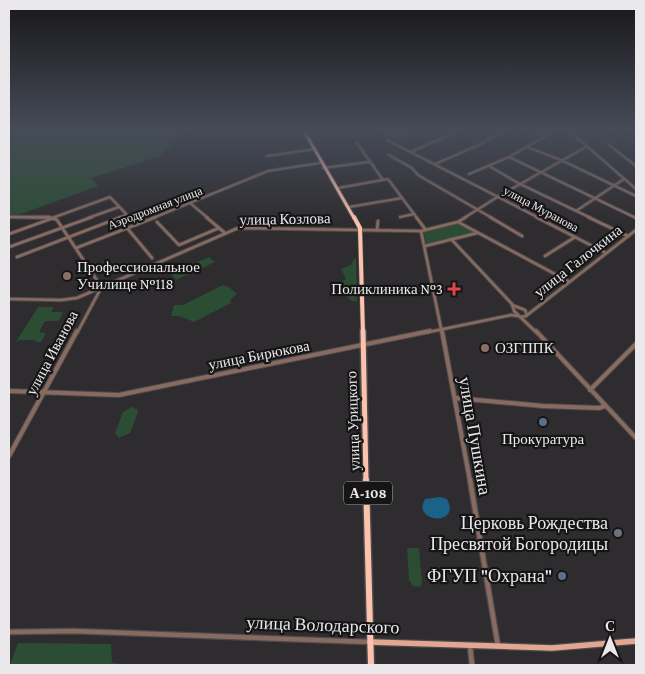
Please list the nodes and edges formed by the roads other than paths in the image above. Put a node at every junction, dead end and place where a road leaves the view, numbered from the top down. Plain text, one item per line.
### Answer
1 (320, 160) edge
2 (399, 160) edge
3 (428, 160) edge
4 (443, 160) edge
5 (501, 160) edge
6 (516, 160) edge
7 (562, 160) edge
8 (563, 160) edge
9 (604, 160) edge
10 (320, 162) joint
11 (369, 162) joint
12 (435, 164) junction
13 (489, 166) junction
14 (324, 167) junction
15 (541, 172) junction
16 (469, 174) dead end
17 (624, 179) junction
18 (382, 180) junction
19 (520, 184) junction
20 (614, 186) junction
21 (338, 188) junction
22 (636, 188) edge
23 (499, 196) junction
24 (636, 196) edge
25 (402, 198) junction
26 (596, 198) junction
27 (190, 203) junction
28 (119, 207) junction
29 (349, 207) junction
30 (478, 210) junction
31 (576, 211) junction
32 (414, 214) junction
33 (126, 215) junction
34 (9, 217) edge
35 (400, 217) dead end
36 (636, 218) edge
37 (56, 219) junction
38 (378, 221) dead end
39 (157, 222) dead end
40 (458, 222) junction
41 (136, 224) junction
42 (62, 227) junction
43 (127, 228) junction
44 (219, 228) junction
45 (360, 230) junction
46 (377, 230) junction
47 (426, 230) junction
48 (636, 230) edge
49 (421, 231) junction
50 (225, 233) junction
51 (478, 233) junction
52 (9, 234) edge
53 (522, 236) dead end
54 (628, 236) junction
55 (68, 237) junction
56 (575, 237) junction
57 (452, 240) junction
58 (425, 246) junction
59 (9, 247) edge
60 (76, 248) junction
61 (606, 253) junction
62 (545, 256) dead end
63 (16, 257) dead end
64 (152, 258) dead end
65 (568, 281) junction
66 (102, 288) junction
67 (9, 299) edge
68 (517, 309) junction
69 (533, 309) junction
70 (511, 315) junction
71 (519, 316) junction
72 (526, 316) junction
73 (528, 323) junction
74 (442, 329) junction
75 (636, 344) edge
76 (364, 345) junction
77 (590, 390) junction
78 (9, 391) edge
79 (43, 393) junction
80 (455, 398) junction
81 (605, 406) junction
82 (636, 438) edge
83 (9, 456) edge
84 (9, 632) edge
85 (636, 641) edge
86 (370, 642) junction
87 (470, 646) junction
88 (498, 647) junction
89 (371, 665) edge
90 (472, 665) edge

1 - 14 highway, улица Урицкого / А-108
2 - 30 street
3 - 12 street, улица Муранова
4 - 12 street
5 - 13 street
6 - 15 street
7 - 15 street, улица Козлова
8 - 20 street
9 - 17 street
10 - 14 highway, улица Урицкого / А-108
10 - 27 street, Аэродромная улица
11 - 14 street
11 - 18 street
12 - 23 street, улица Муранова
13 - 16 street
13 - 19 street
14 - 21 highway, улица Урицкого / А-108
14 - 45 highway, улица Урицкого / А-108
15 - 19 street, улица Козлова
15 - 26 street
17 - 20 street
17 - 22 street
18 - 21 street
18 - 25 street
19 - 23 street, улица Козлова
19 - 31 street
20 - 24 street
20 - 26 street
21 - 29 highway, улица Урицкого / А-108
23 - 30 street, улица Козлова
23 - 56 street, улица Муранова
25 - 29 street
25 - 32 street
26 - 31 street
26 - 36 street
27 - 41 street, Аэродромная улица
27 - 44 street
28 - 33 street
28 - 37 street
28 - 42 street
29 - 45 highway, улица Урицкого / А-108
30 - 40 street, улица Козлова
30 - 53 street
31 - 54 street
32 - 35 street
32 - 47 street
33 - 41 street
33 - 55 street
34 - 37 street
37 - 42 street
37 - 52 street
38 - 46 street
39 - 44 street
40 - 47 street, улица Козлова
40 - 51 street
41 - 43 street, Аэродромная улица
42 - 55 street
42 - 59 street
43 - 60 street, Аэродромная улица
43 - 64 street
44 - 50 street
45 - 46 street, улица Козлова
45 - 50 street, улица Козлова
45 - 76 highway, улица Урицкого / А-108
46 - 49 street, улица Козлова
47 - 49 street, улица Козлова
48 - 54 street, улица Галочкина
49 - 58 street, улица Пушкина
50 - 66 street, улица Козлова
51 - 57 street
51 - 65 street
54 - 61 street, улица Галочкина
55 - 60 street
55 - 63 street
56 - 61 street, улица Муранова
56 - 62 street
57 - 58 street
57 - 68 street
58 - 74 street, улица Пушкина
60 - 66 street
61 - 65 street, улица Галочкина
65 - 69 street, улица Галочкина
66 - 67 street, улица Козлова
66 - 79 street, улица Иванова
68 - 69 street
68 - 70 street
68 - 71 street
68 - 72 street
69 - 72 street, улица Галочкина
70 - 71 street, улица Бирюкова
70 - 74 street, улица Бирюкова
71 - 72 street
71 - 73 street
72 - 73 street
73 - 77 street
74 - 76 street, улица Бирюкова
74 - 80 street, улица Пушкина
75 - 77 street
76 - 79 street, улица Бирюкова
76 - 86 highway, улица Урицкого / А-108
77 - 81 street
78 - 79 street, улица Бирюкова
79 - 83 street, улица Иванова
80 - 81 street
80 - 88 street, улица Пушкина
81 - 82 street
84 - 86 street, улица Володарского
85 - 88 main road, улица Володарского
86 - 87 main road, улица Володарского
86 - 89 highway, А-108
87 - 88 main road, улица Володарского
87 - 90 street

